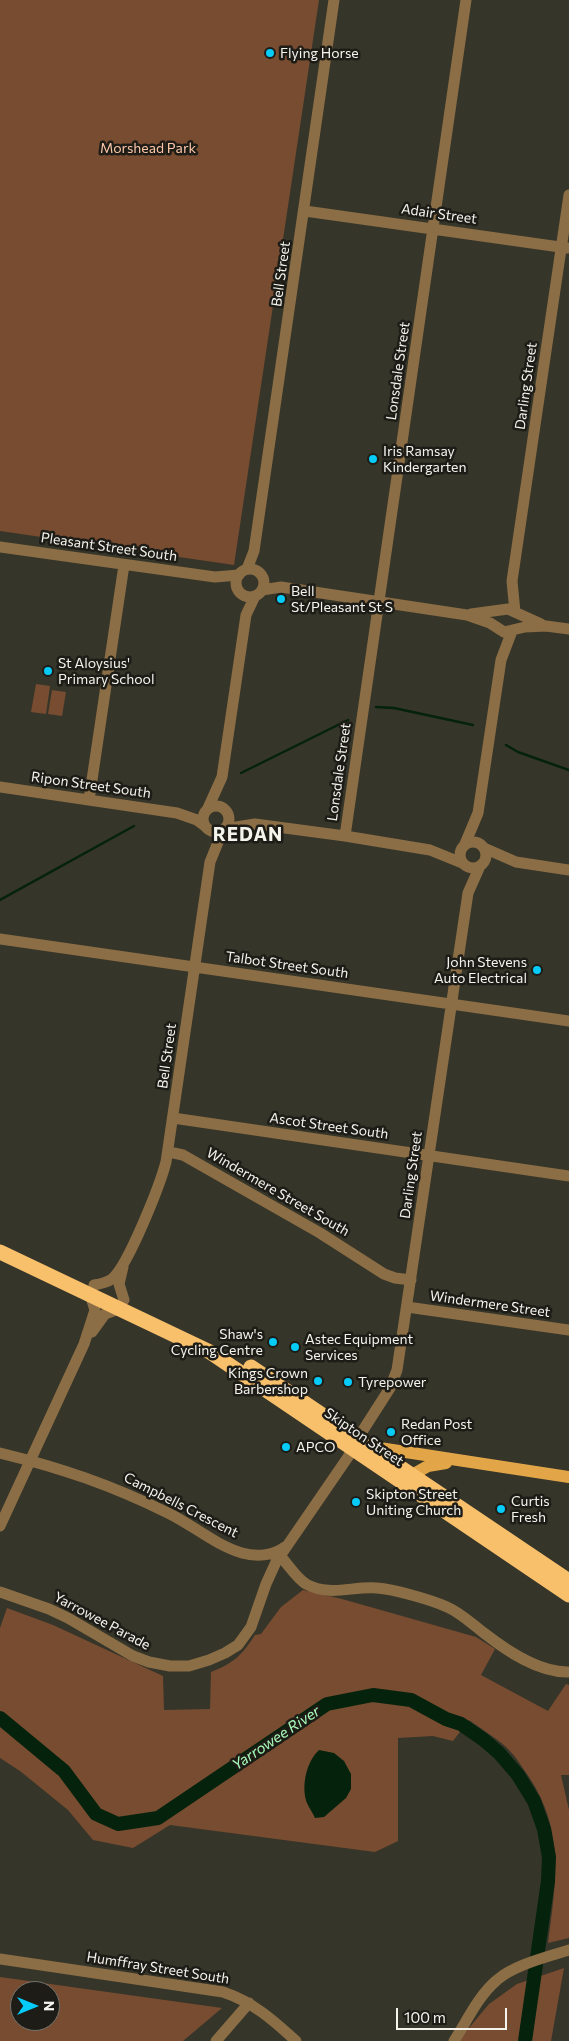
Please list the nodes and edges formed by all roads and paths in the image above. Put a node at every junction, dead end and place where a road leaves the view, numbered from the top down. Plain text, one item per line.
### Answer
1 (334, 0) edge
2 (466, 0) edge
3 (569, 195) edge
4 (305, 211) junction
5 (434, 228) junction
6 (565, 248) edge
7 (0, 547) edge
8 (254, 551) junction
9 (124, 564) junction
10 (242, 572) junction
11 (261, 575) junction
12 (214, 577) junction
13 (512, 581) junction
14 (281, 587) junction
15 (240, 591) junction
16 (259, 593) junction
17 (379, 602) junction
18 (499, 611) junction
19 (515, 613) junction
20 (467, 614) junction
21 (246, 615) junction
22 (546, 626) junction
23 (497, 628) junction
24 (569, 629) edge
25 (513, 630) junction
26 (501, 660) junction
27 (222, 777) junction
28 (0, 787) edge
29 (89, 800) junction
30 (208, 808) junction
31 (226, 811) junction
32 (478, 813) junction
33 (177, 814) junction
34 (255, 824) junction
35 (206, 826) junction
36 (223, 829) junction
37 (345, 836) junction
38 (465, 845) junction
39 (483, 847) junction
40 (430, 850) junction
41 (210, 862) junction
42 (516, 862) junction
43 (462, 864) junction
44 (480, 866) junction
45 (569, 870) edge
46 (468, 893) junction
47 (0, 939) edge
48 (194, 968) junction
49 (451, 1005) junction
50 (569, 1021) edge
51 (173, 1118) junction
52 (168, 1152) junction
53 (429, 1156) junction
54 (569, 1176) edge
55 (0, 1241) edge
56 (131, 1247) junction
57 (0, 1252) edge
58 (412, 1277) junction
59 (92, 1290) junction
60 (122, 1304) junction
61 (407, 1307) junction
62 (569, 1330) edge
63 (84, 1344) junction
64 (355, 1444) junction
65 (372, 1447) junction
66 (0, 1454) edge
67 (30, 1460) junction
68 (461, 1462) junction
69 (569, 1477) edge
70 (408, 1478) junction
71 (0, 1526) edge
72 (289, 1543) junction
73 (280, 1556) junction
74 (569, 1581) edge
75 (0, 1592) edge
76 (569, 1596) edge
77 (569, 1672) edge
78 (568, 1952) edge
79 (0, 1960) edge
80 (249, 2003) junction
81 (216, 2041) edge
82 (296, 2041) edge
83 (454, 2041) edge

1 - 4 street, Bell Street
2 - 5 street, Lonsdale Street
3 - 6 street, Darling Street
4 - 5 street, Adair Street
4 - 8 street, Bell Street
5 - 6 street, Adair Street
5 - 17 street, Lonsdale Street
6 - 13 street, Darling Street
7 - 9 street, Pleasant Street South
8 - 10 street, Bell Street
8 - 11 street, Bell Street
9 - 12 street, Pleasant Street South
9 - 29 street
10 - 11 street, Pleasant Street South
10 - 12 street, Pleasant Street South
10 - 15 street, Bell Street
11 - 14 street
11 - 16 street, Bell Street
12 - 15 street, Pleasant Street South
13 - 18 street, Darling Street
13 - 19 street, Darling Street
14 - 16 street
14 - 17 street
15 - 16 street, Pleasant Street South
15 - 21 street
16 - 21 street
17 - 20 street
17 - 37 street, Lonsdale Street
18 - 19 street
18 - 20 street
18 - 23 street
19 - 22 street
19 - 25 street
20 - 23 street
21 - 27 street
22 - 24 street
22 - 25 street
23 - 25 street
23 - 26 street
25 - 26 street
26 - 32 street
27 - 30 street
27 - 31 street
28 - 29 street, Ripon Street South
29 - 33 street, Ripon Street South
30 - 31 street
30 - 33 street, Ripon Street South
30 - 35 street
31 - 34 street
31 - 36 street
32 - 38 street
32 - 39 street
33 - 35 street, Ripon Street South
34 - 36 street
34 - 37 street
35 - 36 street
35 - 41 street, Bell Street
36 - 41 street, Bell Street
37 - 40 street
38 - 39 street
38 - 40 street
38 - 43 street
39 - 42 street
39 - 44 street
40 - 43 street
41 - 48 street, Bell Street
42 - 44 street
42 - 45 street
43 - 44 street
43 - 46 street, Darling Street
44 - 46 street, Darling Street
46 - 49 street, Darling Street
47 - 48 street, Talbot Street South
48 - 49 street, Talbot Street South
48 - 51 street, Bell Street
49 - 50 street, Talbot Street South
49 - 53 street, Darling Street
51 - 52 street, Bell Street
51 - 53 street, Ascot Street South
52 - 56 street, Bell Street
52 - 58 street, Windermere Street South
53 - 54 street, Ascot Street South
53 - 58 street, Darling Street
55 - 59 highway, Skipton Street
56 - 59 street, Bell Street
56 - 60 street, Bell Street
57 - 59 highway, Skipton Street
58 - 61 street, Darling Street
59 - 60 highway, Skipton Street
59 - 63 street
60 - 63 street
60 - 64 highway, Skipton Street
61 - 62 street, Windermere Street
61 - 64 street, Darling Street
63 - 67 street
64 - 65 highway, Skipton Street
64 - 70 highway, Skipton Street
64 - 72 street, Yarrowee Parade
65 - 68 main road
65 - 70 highway, Skipton Street
66 - 67 street, Campbells Crescent
67 - 71 street
67 - 72 street, Campbells Crescent
68 - 69 main road
68 - 70 main road
70 - 74 highway, Skipton Street
70 - 76 highway, Skipton Street
72 - 73 street, Yarrowee Parade
73 - 75 street, Yarrowee Parade
73 - 77 street
78 - 83 street
79 - 80 street, Humffray Street South
80 - 81 street
80 - 82 street, Humffray Street South

